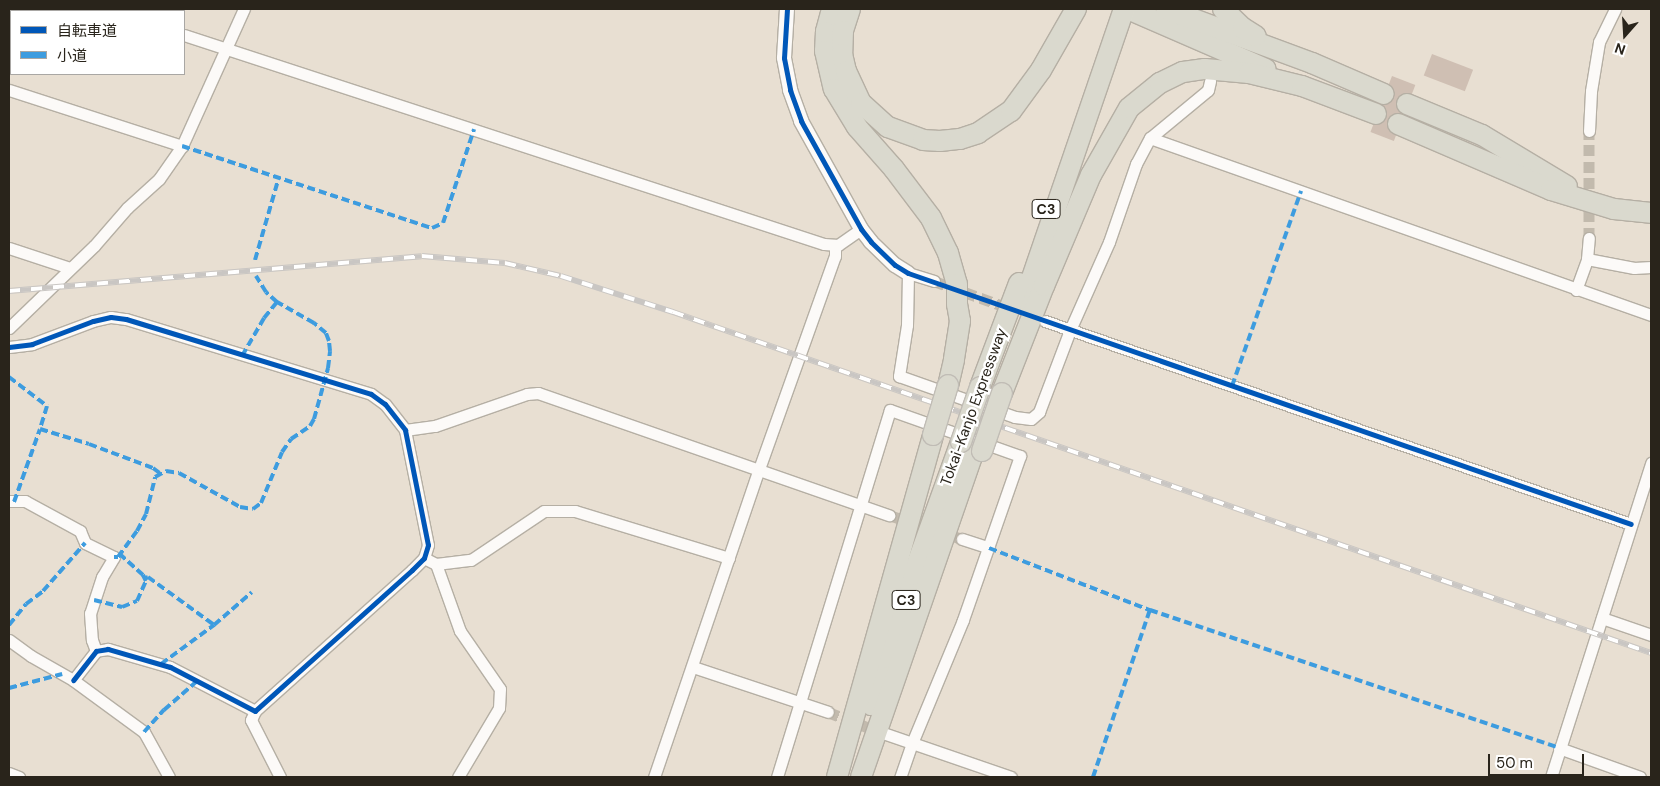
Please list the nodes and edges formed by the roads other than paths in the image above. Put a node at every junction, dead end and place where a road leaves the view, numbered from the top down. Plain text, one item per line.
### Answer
1 (244, 9) edge
2 (785, 9) edge
3 (832, 9) edge
4 (850, 9) edge
5 (1114, 9) edge
6 (1126, 9) edge
7 (1166, 9) edge
8 (1223, 9) edge
9 (1615, 9) edge
10 (1076, 10) edge
11 (1112, 30) junction
12 (185, 35) edge
13 (228, 48) junction
14 (1312, 63) junction
15 (1210, 81) dead end
16 (1302, 86) junction
17 (9, 90) edge
18 (1384, 94) dead end
19 (1407, 104) dead end
20 (1376, 114) dead end
21 (1398, 124) dead end
22 (1589, 131) tunnel mouth
23 (1150, 138) junction
24 (182, 146) junction
25 (1614, 209) junction
26 (1651, 213) edge
27 (861, 229) junction
28 (1589, 238) tunnel mouth
29 (835, 245) junction
30 (9, 248) edge
31 (1587, 259) junction
32 (1651, 267) edge
33 (70, 268) junction
34 (908, 273) junction
35 (934, 281) tunnel mouth
36 (1576, 290) junction
37 (1651, 314) edge
38 (1045, 321) dead end
39 (9, 328) edge
40 (1070, 330) junction
41 (9, 347) edge
42 (992, 391) junction
43 (405, 430) junction
44 (972, 448) junction
45 (1651, 463) edge
46 (759, 468) junction
47 (9, 501) edge
48 (861, 505) junction
49 (889, 515) tunnel mouth
50 (1631, 524) junction
51 (962, 539) tunnel mouth
52 (989, 548) junction
53 (424, 558) junction
54 (729, 558) junction
55 (436, 564) junction
56 (1602, 618) junction
57 (1651, 635) edge
58 (9, 640) edge
59 (96, 651) junction
60 (693, 667) junction
61 (73, 680) junction
62 (801, 704) junction
63 (255, 712) junction
64 (828, 712) tunnel mouth
65 (886, 734) tunnel mouth
66 (912, 742) junction
67 (1559, 748) junction
68 (9, 773) edge
69 (18, 777) edge
70 (169, 777) edge
71 (280, 777) edge
72 (458, 777) edge
73 (654, 777) edge
74 (777, 777) edge
75 (837, 777) edge
76 (844, 777) edge
77 (861, 777) edge
78 (900, 777) edge
79 (1011, 777) edge
80 (1551, 777) edge
81 (1640, 777) edge

1 - 13 street
2 - 27 street
3 - 75 highway, bridge
4 - 10 highway
5 - 11 highway, Tokai-Kanjo Expressway / C3
6 - 11 highway, Tokai-Kanjo Expressway / C3
6 - 16 highway
7 - 14 highway
8 - 14 highway
9 - 22 street
11 - 42 highway, Tokai-Kanjo Expressway / C3
12 - 13 street
13 - 24 street
13 - 29 street
14 - 18 highway
15 - 23 street
16 - 20 highway
16 - 42 highway
17 - 24 street
19 - 25 highway
21 - 25 highway
23 - 36 street
23 - 40 street
24 - 33 street
25 - 26 highway
27 - 29 street
27 - 34 street
28 - 31 street
29 - 46 street
30 - 33 street
31 - 32 street
31 - 36 street
33 - 39 street
34 - 35 street
34 - 40 street
36 - 37 street
38 - 40 street
40 - 50 street
41 - 43 street
42 - 44 highway, Tokai-Kanjo Expressway / C3
43 - 46 street
43 - 53 street
44 - 76 highway, Tokai-Kanjo Expressway / C3
44 - 77 highway, Tokai-Kanjo Expressway / C3
45 - 50 street
46 - 48 street
46 - 54 street
47 - 59 street
48 - 49 street
48 - 52 street
48 - 62 street
50 - 56 street
51 - 52 street
52 - 66 street
53 - 55 street
53 - 63 street
54 - 55 street
54 - 60 street
55 - 72 street
56 - 57 street
56 - 67 street
58 - 61 street
59 - 61 street
59 - 63 street
60 - 62 street
60 - 73 street
61 - 70 street
62 - 64 street
62 - 74 street
63 - 71 street
65 - 66 street
66 - 78 street
66 - 79 street
67 - 80 street
67 - 81 street
68 - 69 street

